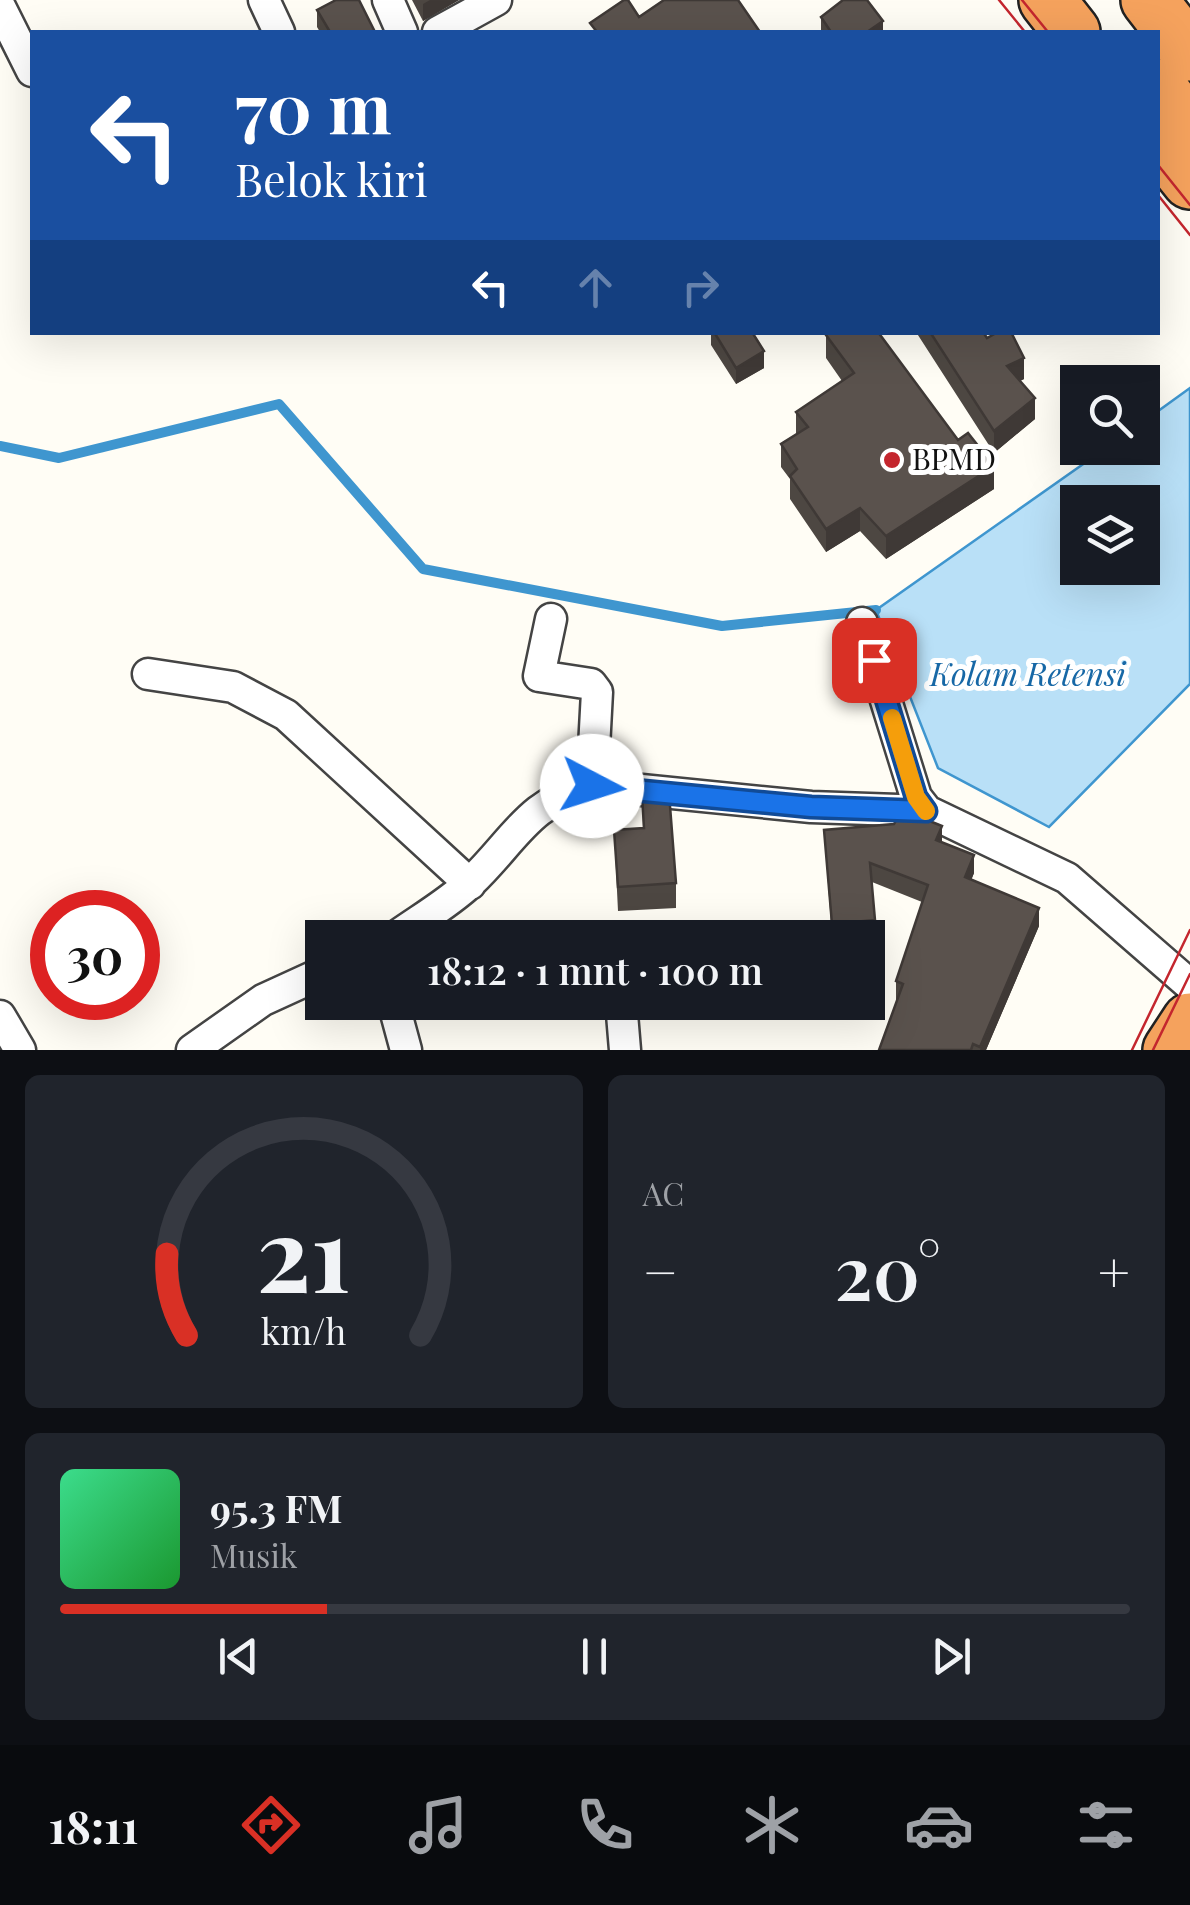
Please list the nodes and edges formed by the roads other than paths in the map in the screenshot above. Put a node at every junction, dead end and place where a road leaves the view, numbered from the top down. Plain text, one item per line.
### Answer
1 (264, 0) edge
2 (388, 0) edge
3 (496, 0) edge
4 (1047, 0) edge
5 (1090, 0) edge
6 (1149, 0) edge
7 (0, 7) edge
8 (278, 30) edge
9 (401, 30) edge
10 (442, 30) edge
11 (1070, 30) edge
12 (1114, 30) edge
13 (1190, 54) edge
14 (30, 68) edge
15 (1160, 90) edge
16 (1190, 129) edge
17 (1160, 144) edge
18 (1190, 182) edge
19 (551, 619) dead end
20 (862, 623) dead end
21 (148, 674) dead end
22 (592, 786) junction
23 (926, 811) junction
24 (470, 884) junction
25 (419, 920) edge
26 (305, 981) edge
27 (1190, 984) edge
28 (0, 1016) edge
29 (398, 1020) edge
30 (622, 1020) edge
31 (1190, 1021) edge
32 (20, 1050) edge
33 (192, 1050) edge
34 (406, 1050) edge
35 (625, 1050) edge
36 (1171, 1050) edge

1 - 8 street
2 - 9 street
3 - 10 street
4 - 11 highway
5 - 12 highway
6 - 13 highway
7 - 14 street
15 - 16 highway
17 - 18 highway
19 - 22 street
20 - 23 street
21 - 24 street
22 - 23 street
22 - 24 street
23 - 27 street
24 - 25 street
26 - 33 street
28 - 32 street
29 - 34 street
30 - 35 street
31 - 36 highway

